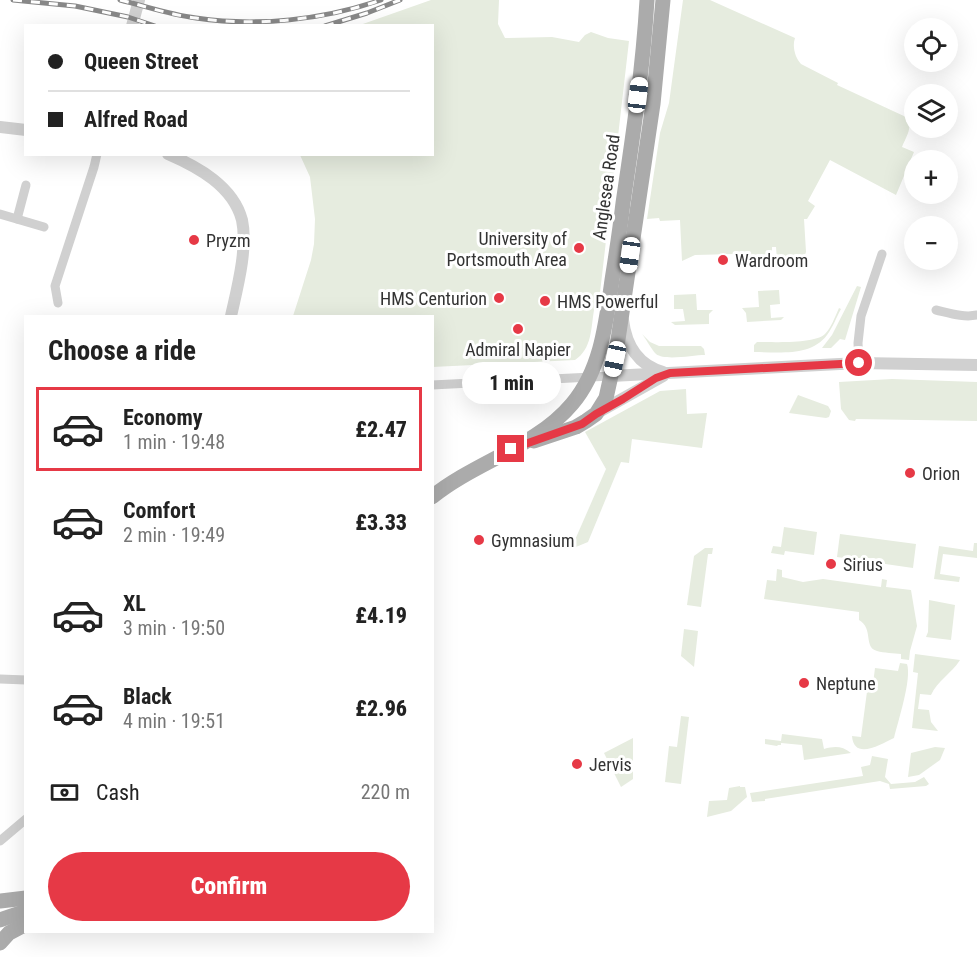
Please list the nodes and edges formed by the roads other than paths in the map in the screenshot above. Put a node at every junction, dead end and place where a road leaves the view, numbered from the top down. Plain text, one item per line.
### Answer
1 (139, 0) edge
2 (647, 0) edge
3 (663, 0) edge
4 (133, 24) edge
5 (0, 127) edge
6 (24, 130) edge
7 (96, 156) edge
8 (172, 156) edge
9 (26, 185) dead end
10 (0, 214) edge
11 (17, 219) junction
12 (44, 227) dead end
13 (882, 254) dead end
14 (58, 303) dead end
15 (623, 309) junction
16 (936, 310) dead end
17 (231, 315) edge
18 (977, 315) edge
19 (859, 363) junction
20 (977, 365) edge
21 (670, 373) junction
22 (611, 376) junction
23 (589, 377) junction
24 (434, 385) edge
25 (596, 414) junction
26 (542, 430) junction
27 (511, 449) junction
28 (434, 494) edge
29 (0, 679) edge
30 (24, 680) edge
31 (24, 821) edge
32 (0, 841) edge
33 (24, 898) edge
34 (0, 901) edge
35 (24, 912) edge
36 (0, 920) edge
37 (24, 925) edge
38 (0, 943) edge

1 - 4 street
2 - 23 main road, Anglesea Road
3 - 15 main road, Anglesea Road
5 - 6 street
7 - 14 street
8 - 17 street
9 - 11 street
10 - 11 street
11 - 12 street
13 - 19 street
15 - 21 street
15 - 22 main road, Anglesea Road
16 - 18 street
19 - 20 street
19 - 21 street
21 - 22 street
21 - 25 street
22 - 23 street
22 - 25 main road, Anglesea Road
22 - 26 main road
23 - 24 street
23 - 26 main road, Anglesea Road
25 - 27 main road
26 - 27 main road
27 - 28 main road
29 - 30 street
31 - 32 street
33 - 34 main road
35 - 36 main road
37 - 38 main road

